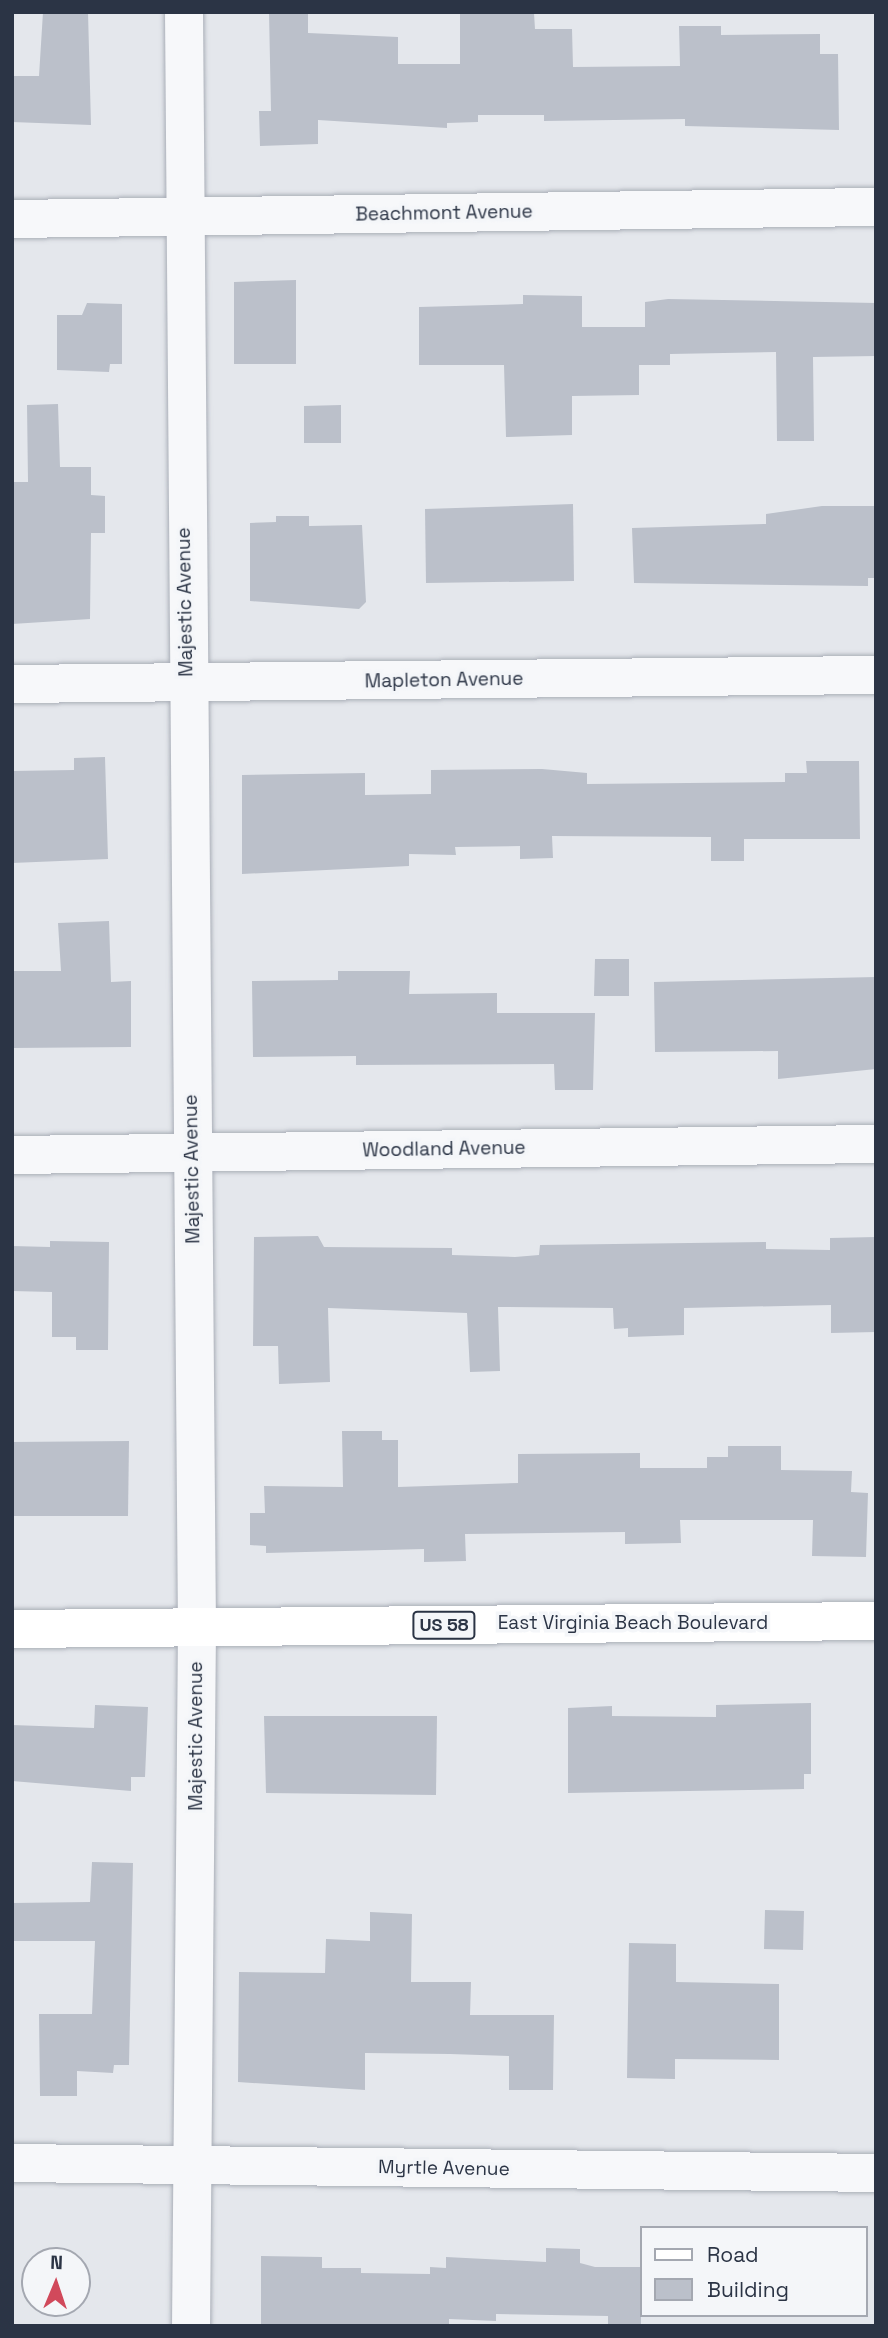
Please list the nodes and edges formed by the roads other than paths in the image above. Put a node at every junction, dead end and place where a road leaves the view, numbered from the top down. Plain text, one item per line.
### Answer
1 (184, 12) edge
2 (876, 207) edge
3 (182, 216) junction
4 (12, 219) edge
5 (876, 675) edge
6 (186, 683) junction
7 (12, 684) edge
8 (876, 1143) edge
9 (192, 1152) junction
10 (12, 1155) edge
11 (876, 1621) edge
12 (197, 1627) junction
13 (12, 1629) edge
14 (12, 2163) edge
15 (193, 2165) junction
16 (876, 2174) edge
17 (191, 2326) edge

1 - 3 street, Majestic Avenue
2 - 3 street, Beachmont Avenue
3 - 4 street, Beachmont Avenue
3 - 6 street, Majestic Avenue
5 - 6 street, Mapleton Avenue
6 - 7 street, Mapleton Avenue
6 - 9 street, Majestic Avenue
8 - 9 street, Woodland Avenue
9 - 10 street, Woodland Avenue
9 - 12 street, Majestic Avenue
11 - 12 main road, East Virginia Beach Boulevard / US 58
12 - 13 main road, East Virginia Beach Boulevard / US 58
12 - 15 street, Majestic Avenue
14 - 15 street, Myrtle Avenue
15 - 16 street, Myrtle Avenue
15 - 17 street, Majestic Avenue

